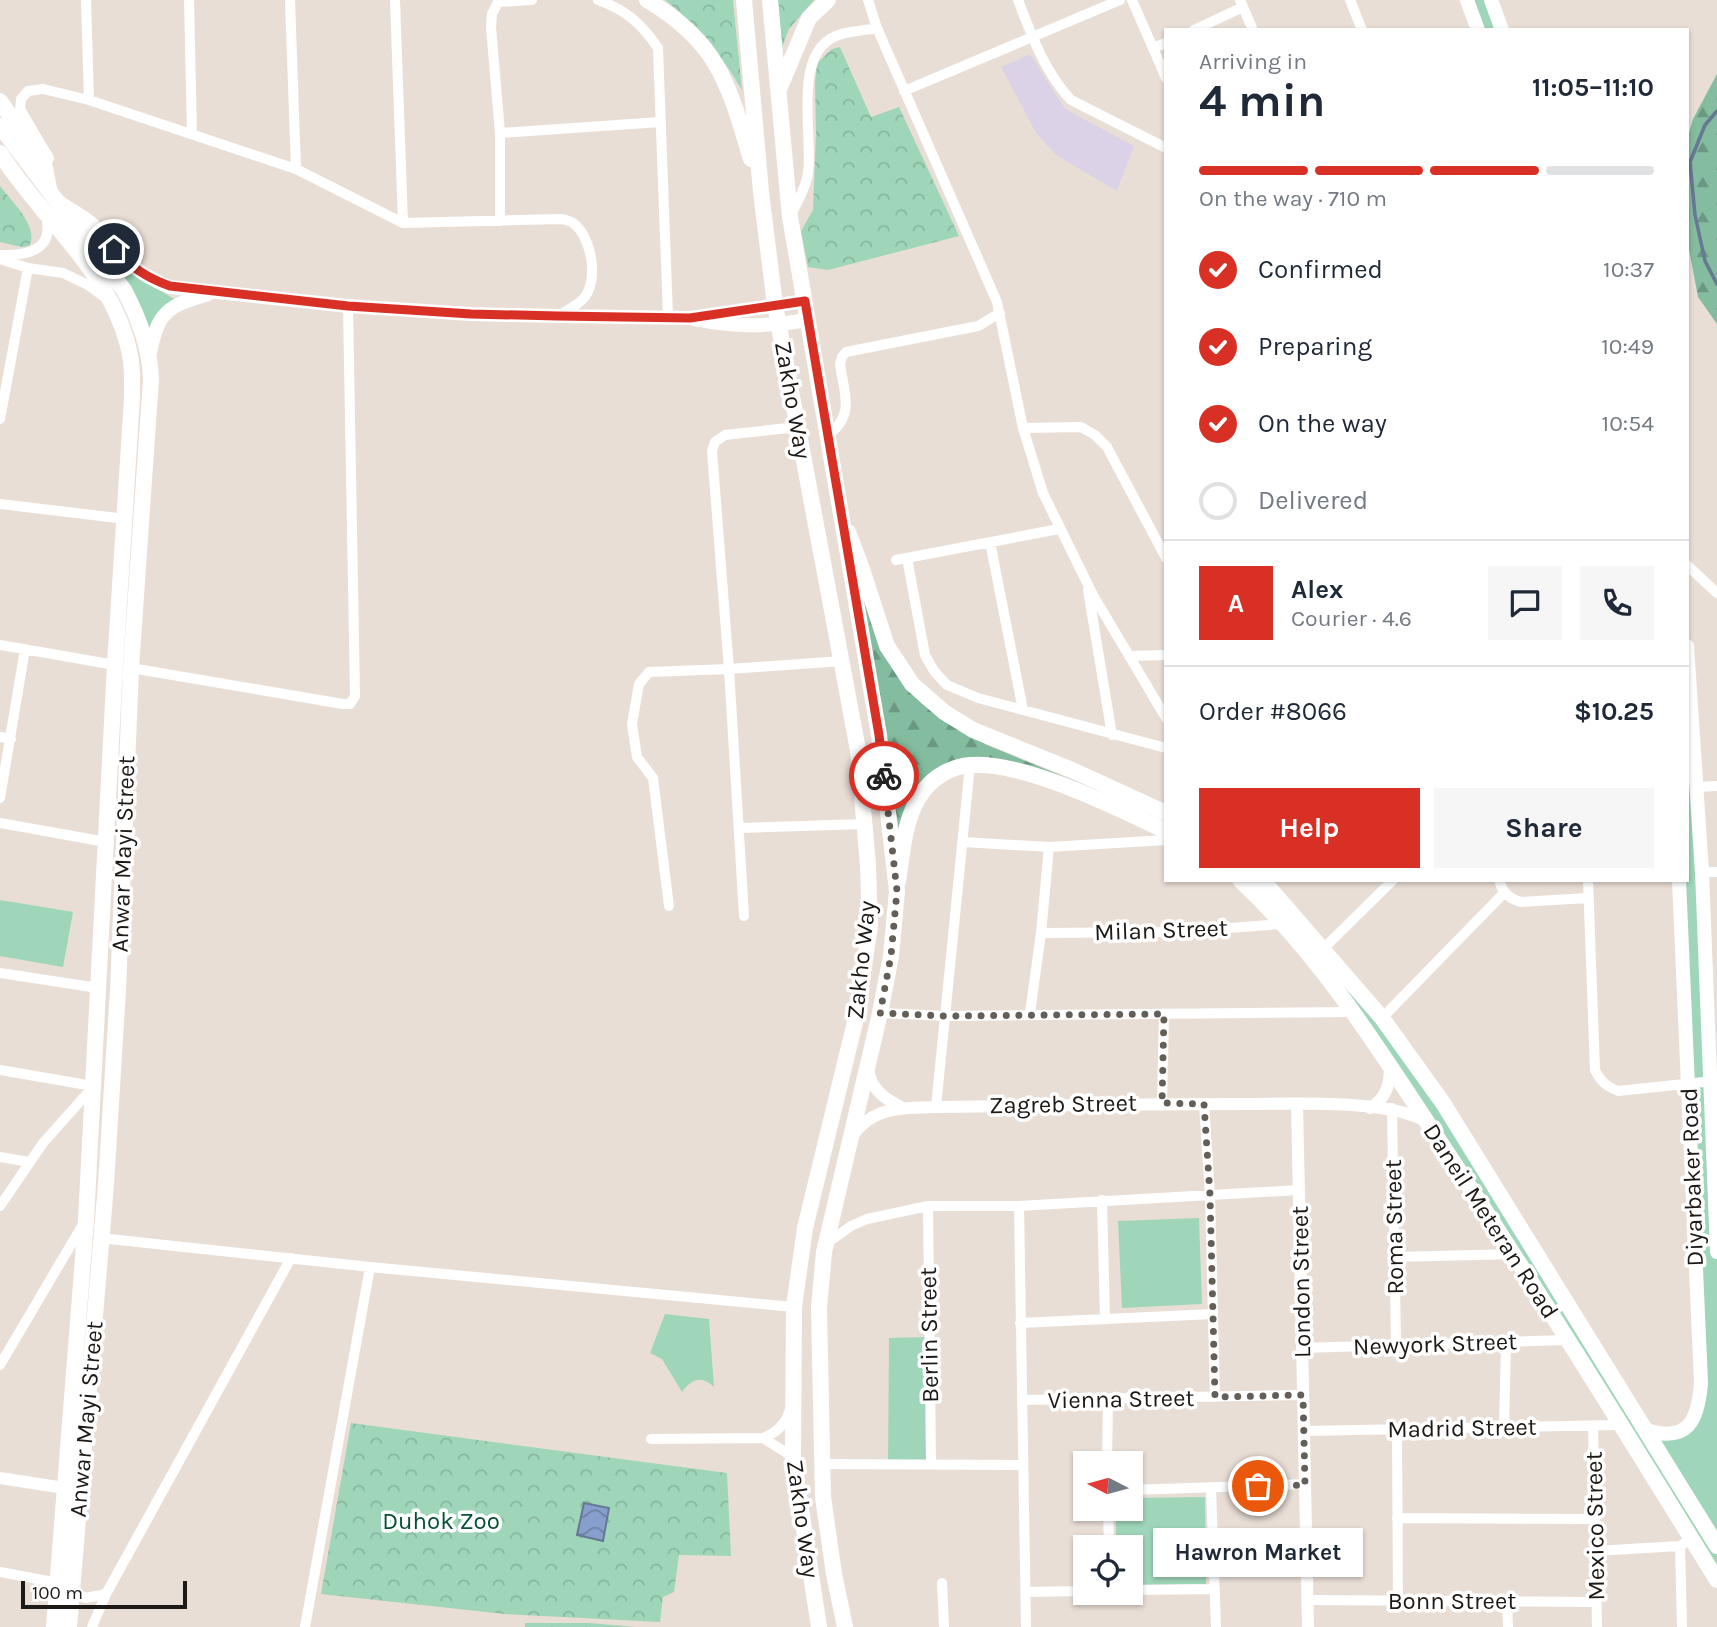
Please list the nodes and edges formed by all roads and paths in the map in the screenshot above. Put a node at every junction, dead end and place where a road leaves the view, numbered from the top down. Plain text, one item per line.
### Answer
1 (86, 0) edge
2 (189, 0) edge
3 (290, 0) edge
4 (395, 0) edge
5 (532, 0) edge
6 (598, 0) edge
7 (647, 0) edge
8 (744, 0) edge
9 (770, 0) edge
10 (828, 0) edge
11 (868, 0) edge
12 (1018, 0) edge
13 (1120, 0) edge
14 (1132, 0) edge
15 (1350, 0) edge
16 (1467, 0) edge
17 (1491, 0) edge
18 (1242, 4) edge
19 (877, 28) junction
20 (1198, 28) edge
21 (1252, 28) edge
22 (1361, 28) edge
23 (1477, 28) edge
24 (1502, 28) edge
25 (1032, 37) junction
26 (1164, 44) edge
27 (1153, 48) junction
28 (1164, 73) edge
29 (904, 91) junction
30 (778, 93) junction
31 (89, 100) junction
32 (0, 101) edge
33 (660, 122) junction
34 (0, 126) edge
35 (500, 133) junction
36 (192, 134) junction
37 (1164, 147) edge
38 (0, 153) edge
39 (0, 167) edge
40 (45, 168) junction
41 (296, 169) junction
42 (18, 182) junction
43 (761, 192) junction
44 (53, 196) junction
45 (45, 213) junction
46 (790, 217) junction
47 (500, 220) junction
48 (403, 223) junction
49 (0, 257) edge
50 (28, 268) junction
51 (212, 292) junction
52 (805, 301) junction
53 (113, 303) junction
54 (775, 305) junction
55 (348, 306) junction
56 (1000, 313) junction
57 (558, 316) junction
58 (668, 317) junction
59 (690, 318) junction
60 (807, 320) junction
61 (780, 325) junction
62 (150, 354) junction
63 (0, 419) edge
64 (797, 428) junction
65 (1023, 428) junction
66 (827, 436) junction
67 (0, 504) edge
68 (840, 514) junction
69 (125, 519) junction
70 (1059, 529) junction
71 (990, 542) junction
72 (1164, 554) edge
73 (1689, 567) edge
74 (1087, 582) junction
75 (1717, 593) edge
76 (0, 645) edge
77 (26, 649) junction
78 (1164, 655) edge
79 (1129, 656) junction
80 (842, 661) junction
81 (123, 666) junction
82 (729, 669) junction
83 (1689, 677) edge
84 (1024, 710) junction
85 (1164, 715) edge
86 (1112, 735) junction
87 (5, 738) edge
88 (1164, 748) edge
89 (970, 765) junction
90 (1717, 786) edge
91 (1696, 787) junction
92 (0, 798) edge
93 (1164, 812) edge
94 (0, 823) edge
95 (864, 824) junction
96 (739, 828) junction
97 (1164, 830) edge
98 (1164, 840) edge
99 (106, 842) junction
100 (962, 842) junction
101 (1049, 847) junction
102 (1702, 872) junction
103 (1717, 872) edge
104 (1242, 882) edge
105 (1263, 882) edge
106 (1391, 882) edge
107 (1500, 882) edge
108 (1588, 882) edge
109 (1679, 882) edge
110 (897, 891) junction
111 (1504, 893) junction
112 (1588, 898) junction
113 (669, 906) dead end
114 (744, 916) dead end
115 (1281, 924) junction
116 (1041, 933) junction
117 (1323, 949) junction
118 (0, 973) edge
119 (98, 988) junction
120 (1354, 1012) junction
121 (880, 1013) junction
122 (1030, 1013) junction
123 (1164, 1014) junction
124 (946, 1016) junction
125 (1382, 1017) junction
126 (1390, 1065) junction
127 (868, 1069) junction
128 (0, 1070) edge
129 (1713, 1081) edge
130 (1689, 1083) junction
131 (93, 1086) junction
132 (1162, 1103) junction
133 (1204, 1104) junction
134 (1297, 1104) junction
135 (936, 1107) junction
136 (903, 1108) junction
137 (1370, 1108) junction
138 (1392, 1108) junction
139 (1427, 1122) junction
140 (852, 1137) junction
141 (0, 1157) edge
142 (29, 1162) junction
143 (1299, 1190) junction
144 (1210, 1195) junction
145 (1102, 1200) junction
146 (0, 1206) edge
147 (928, 1206) junction
148 (1019, 1206) junction
149 (86, 1220) junction
150 (100, 1238) junction
151 (826, 1244) junction
152 (1717, 1252) edge
153 (1515, 1254) junction
154 (1394, 1257) junction
155 (291, 1258) junction
156 (370, 1267) junction
157 (794, 1307) junction
158 (1213, 1314) junction
159 (1105, 1319) junction
160 (1020, 1324) junction
161 (1568, 1340) junction
162 (1506, 1342) junction
163 (1396, 1345) junction
164 (1302, 1348) junction
165 (0, 1365) edge
166 (80, 1389) junction
167 (1303, 1395) junction
168 (1215, 1397) junction
169 (793, 1398) junction
170 (1108, 1399) junction
171 (1022, 1400) junction
172 (1619, 1425) junction
173 (1593, 1426) junction
174 (1504, 1428) junction
175 (1397, 1430) junction
176 (1646, 1430) junction
177 (1304, 1432) junction
178 (764, 1437) junction
179 (651, 1439) dead end
180 (1107, 1451) edge
181 (793, 1457) junction
182 (821, 1464) junction
183 (931, 1464) junction
184 (1023, 1465) junction
185 (0, 1478) edge
186 (1305, 1485) junction
187 (1211, 1487) junction
188 (64, 1488) junction
189 (1143, 1490) edge
190 (1397, 1518) junction
191 (1595, 1519) junction
192 (1686, 1543) junction
193 (1717, 1546) edge
194 (1595, 1550) junction
195 (0, 1572) edge
196 (1717, 1580) edge
197 (942, 1583) dead end
198 (64, 1587) junction
199 (1215, 1589) junction
200 (1143, 1590) edge
201 (1073, 1591) edge
202 (1026, 1592) junction
203 (106, 1594) junction
204 (1308, 1600) junction
205 (1398, 1601) junction
206 (1507, 1601) junction
207 (1596, 1602) junction
208 (54, 1627) edge
209 (69, 1627) edge
210 (92, 1627) edge
211 (304, 1627) edge
212 (819, 1627) edge
213 (845, 1627) edge
214 (944, 1627) edge
215 (1026, 1627) edge
216 (1216, 1627) edge
217 (1308, 1627) edge
218 (1508, 1627) edge
219 (1597, 1627) edge
220 (1682, 1627) edge

1 - 31 street
2 - 36 street
3 - 41 street
4 - 48 street
5 - 35 street
6 - 33 street
7 - 43 main road
8 - 43 main road, Zakho Way
9 - 30 main road, Zakho Way
10 - 30 main road
11 - 19 street
12 - 25 street
13 - 25 street
14 - 27 street
15 - 22 street
16 - 23 main road
17 - 24 main road
18 - 20 street
18 - 21 street
19 - 29 street
19 - 46 street
25 - 29 street
25 - 37 street
26 - 27 street
27 - 28 street
29 - 56 street
30 - 46 main road, Zakho Way
31 - 36 street
31 - 40 street
32 - 40 main road
33 - 35 street
33 - 58 street
34 - 44 main road, Anwar Mayi Street
35 - 47 street
36 - 41 street
38 - 42 main road, Anwar Mayi Street
39 - 42 main road
40 - 44 main road
41 - 48 street
42 - 45 main road, Anwar Mayi Street
43 - 54 main road, Zakho Way
44 - 51 main road
44 - 62 main road, Anwar Mayi Street
45 - 49 street
45 - 53 main road, Anwar Mayi Street
46 - 52 main road, Zakho Way
47 - 48 street
47 - 57 street
49 - 50 street
50 - 53 street
50 - 63 street
51 - 55 main road
51 - 62 main road
52 - 54 main road
52 - 60 main road, Zakho Way
53 - 69 main road, Anwar Mayi Street
54 - 59 main road
54 - 61 main road, Zakho Way
55 - 57 main road
55 - 81 street
56 - 65 street
56 - 66 street
57 - 58 main road
58 - 59 main road
59 - 61 main road
60 - 61 main road
60 - 66 main road, Zakho Way
61 - 64 main road, Zakho Way
62 - 81 main road, Anwar Mayi Street
64 - 80 main road, Zakho Way
64 - 82 street
65 - 70 street
65 - 72 street
66 - 68 main road, Zakho Way
67 - 69 street
68 - 93 main road
68 - 110 main road, Zakho Way
69 - 81 main road, Anwar Mayi Street
70 - 71 street
70 - 74 street
71 - 84 street
71 - 84 street
73 - 75 street
74 - 79 street
74 - 86 street
76 - 77 street
77 - 81 street
77 - 87 street
78 - 79 street
79 - 85 street
80 - 82 street
80 - 95 main road, Zakho Way
81 - 99 main road, Anwar Mayi Street
81 - 150 main road, Anwar Mayi Street
82 - 96 street
82 - 113 street
83 - 91 main road, Diyarbaker Road
84 - 86 street
86 - 88 street
87 - 92 street
89 - 97 main road
89 - 100 street
89 - 110 main road
90 - 91 street
91 - 102 main road, Diyarbaker Road
94 - 99 street
95 - 96 street
95 - 157 main road, Zakho Way
96 - 114 street
98 - 101 street
99 - 119 main road, Anwar Mayi Street
100 - 101 street
100 - 124 street
101 - 116 street
102 - 103 street
102 - 129 main road, Diyarbaker Road
104 - 115 main road, Daneil Meteran Road
105 - 117 main road, Daneil Meteran Road
106 - 117 street
107 - 111 street
108 - 112 street
109 - 130 main road, Diyarbaker Road
110 - 121 main road, Zakho Way
111 - 112 street
111 - 125 street
112 - 130 street
115 - 116 street, Milan Street
115 - 120 main road, Daneil Meteran Road
116 - 122 street
117 - 125 main road, Daneil Meteran Road
118 - 119 street
119 - 131 main road, Anwar Mayi Street
120 - 123 street
120 - 126 main road, Daneil Meteran Road
121 - 124 street
121 - 127 main road, Zakho Way
122 - 123 street
122 - 124 street
123 - 132 street
124 - 135 street
125 - 176 main road, Daneil Meteran Road
126 - 137 street
126 - 139 main road, Daneil Meteran Road
127 - 136 street
127 - 140 main road, Zakho Way
128 - 131 street
129 - 130 street
129 - 152 main road, Diyarbaker Road
130 - 176 main road, Diyarbaker Road
131 - 142 street
131 - 149 main road, Anwar Mayi Street
132 - 133 street, Zagreb Street
132 - 135 street, Zagreb Street
133 - 134 street, Zagreb Street
133 - 144 street
134 - 137 street, Zagreb Street
134 - 143 street, London Street
135 - 136 street, Zagreb Street
136 - 140 street, Zagreb Street
137 - 138 street, Zagreb Street
138 - 139 street
138 - 154 street, Roma Street
139 - 153 main road, Daneil Meteran Road
140 - 151 main road, Zakho Way
141 - 142 street
142 - 146 street
143 - 144 street
143 - 164 street, London Street
144 - 145 street
144 - 158 street
145 - 148 street
145 - 159 street
147 - 148 street
147 - 151 street
147 - 183 street, Berlin Street
148 - 160 street
149 - 165 street
149 - 166 main road, Anwar Mayi Street
150 - 155 street
150 - 166 main road, Anwar Mayi Street
151 - 182 main road, Zakho Way
153 - 154 street
153 - 161 main road, Daneil Meteran Road
154 - 163 street, Roma Street
155 - 156 street
155 - 203 street
156 - 157 street
156 - 211 street
157 - 169 main road, Zakho Way
158 - 159 street
158 - 168 street
159 - 160 street
160 - 171 street
161 - 162 street, Newyork Street
161 - 172 main road, Daneil Meteran Road
162 - 163 street, Newyork Street
162 - 174 street
163 - 164 street, Newyork Street
164 - 167 street, London Street
166 - 188 main road, Anwar Mayi Street
166 - 198 main road, Anwar Mayi Street
167 - 168 street, Vienna Street
167 - 177 street, London Street
168 - 170 street, Vienna Street
169 - 178 street
169 - 181 main road, Zakho Way
170 - 171 street, Vienna Street
170 - 180 street
171 - 184 street
172 - 173 street, Madrid Street
172 - 192 main road, Daneil Meteran Road
173 - 174 street, Madrid Street
173 - 191 street, Mexico Street
174 - 175 street, Madrid Street
175 - 177 street, Madrid Street
175 - 190 street
176 - 193 main road, Daneil Meteran Road
177 - 186 street, London Street
178 - 179 street
178 - 181 street
181 - 212 main road, Zakho Way
182 - 183 street
182 - 213 main road, Zakho Way
183 - 184 street
184 - 202 street
185 - 188 street
186 - 187 street
186 - 204 street, London Street
187 - 189 street
187 - 199 street
188 - 198 main road, Anwar Mayi Street
190 - 191 street
190 - 205 street
191 - 194 street, Mexico Street
192 - 194 street
192 - 196 main road, Daneil Meteran Road
192 - 220 street
194 - 207 street, Mexico Street
195 - 198 street
197 - 214 street
198 - 203 street
198 - 208 main road, Anwar Mayi Street
198 - 209 main road, Anwar Mayi Street
199 - 200 street
199 - 216 street
201 - 202 street
202 - 215 street
203 - 210 street
204 - 205 street, Bonn Street
204 - 217 street, London Street
205 - 206 street, Bonn Street
206 - 207 street, Bonn Street
206 - 218 street
207 - 219 street, Mexico Street

